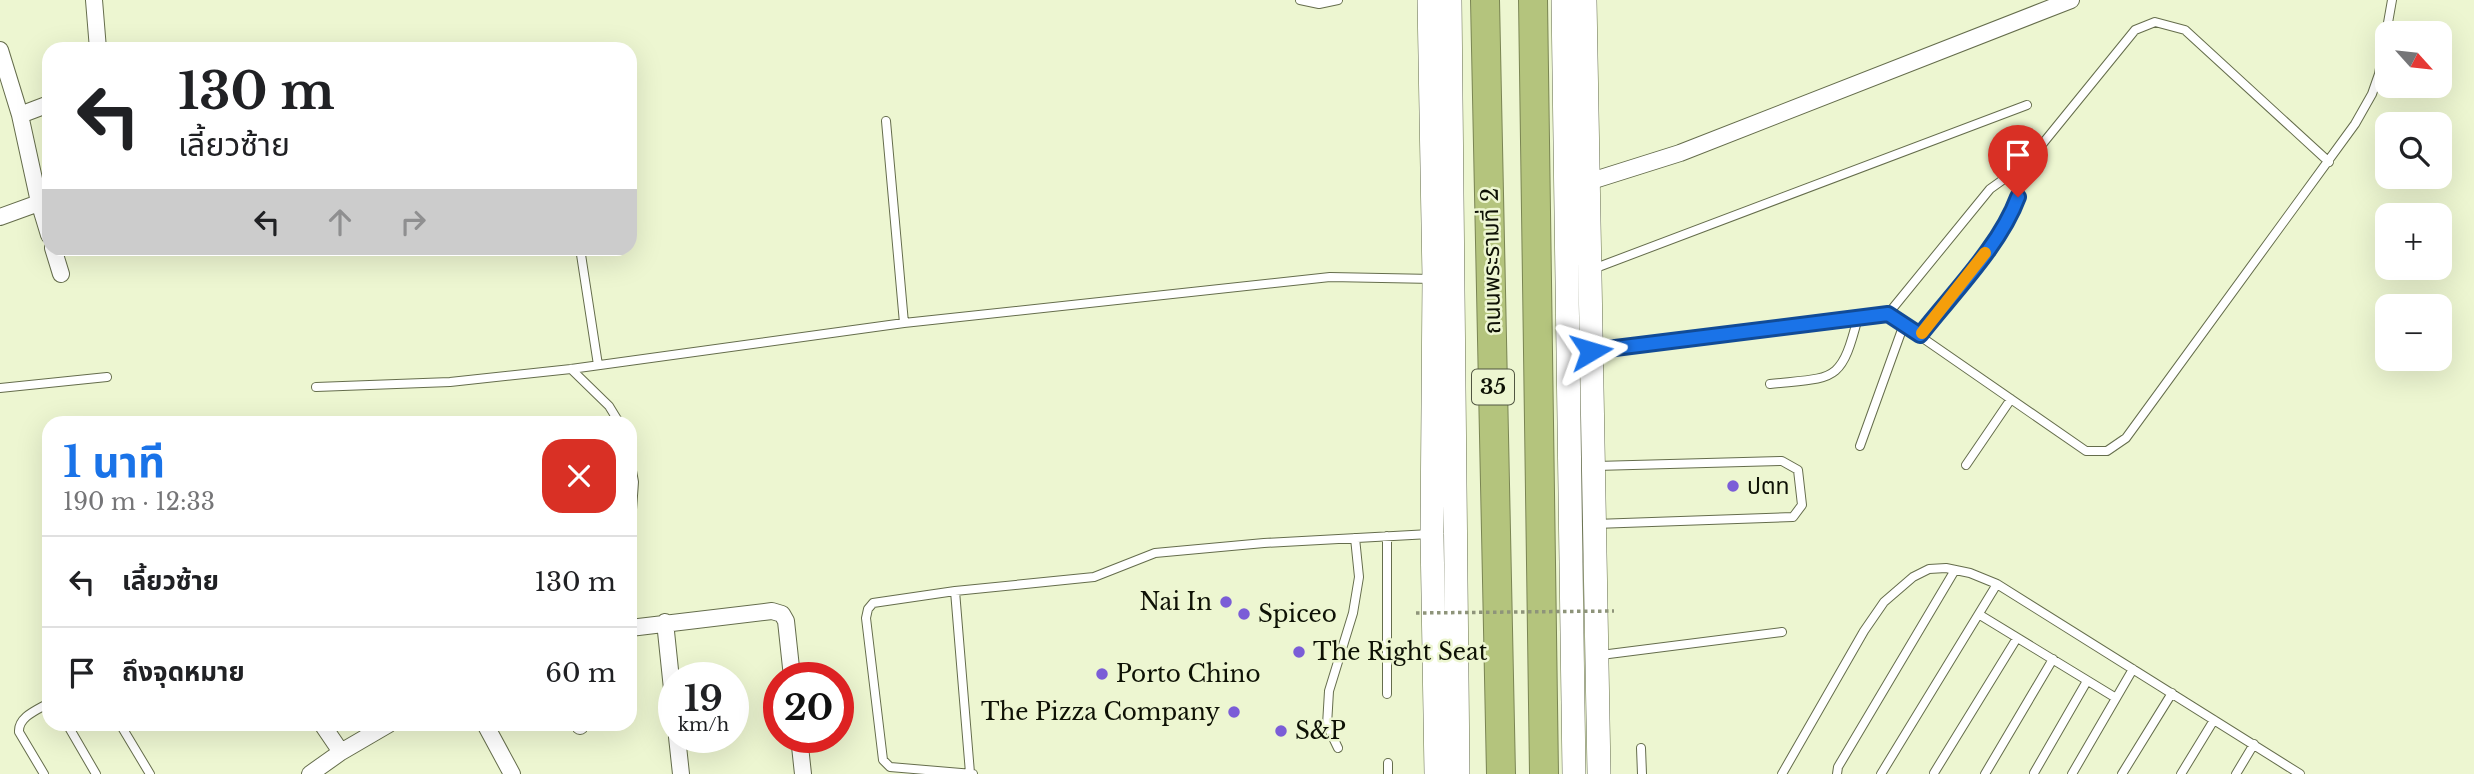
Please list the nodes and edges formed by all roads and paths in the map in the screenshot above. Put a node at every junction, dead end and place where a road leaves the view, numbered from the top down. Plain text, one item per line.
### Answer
1 (94, 0) edge
2 (1300, 0) edge
3 (1338, 0) edge
4 (1429, 0) edge
5 (1450, 0) edge
6 (1485, 0) edge
7 (1534, 0) edge
8 (1563, 0) edge
9 (1585, 0) edge
10 (2071, 0) edge
11 (2392, 0) edge
12 (97, 42) edge
13 (0, 50) edge
14 (2026, 105) dead end
15 (42, 107) edge
16 (20, 115) junction
17 (886, 121) dead end
18 (2329, 162) junction
19 (2018, 174) junction
20 (1588, 181) junction
21 (42, 194) edge
22 (42, 202) edge
23 (0, 217) edge
24 (55, 256) edge
25 (581, 256) edge
26 (1590, 270) junction
27 (61, 274) dead end
28 (1434, 279) junction
29 (1888, 314) junction
30 (1858, 317) junction
31 (904, 323) junction
32 (1904, 324) junction
33 (1920, 335) junction
34 (1591, 351) junction
35 (598, 365) junction
36 (571, 369) junction
37 (107, 377) dead end
38 (1770, 384) dead end
39 (316, 387) dead end
40 (0, 388) edge
41 (2011, 398) junction
42 (615, 416) edge
43 (1860, 446) dead end
44 (1966, 465) dead end
45 (1594, 467) junction
46 (1594, 524) junction
47 (1433, 534) junction
48 (1387, 536) junction
49 (1354, 538) junction
50 (1955, 570) junction
51 (1997, 584) junction
52 (955, 591) junction
53 (1614, 611) dead end
54 (1416, 613) dead end
55 (1980, 615) junction
56 (665, 622) junction
57 (637, 627) edge
58 (1782, 632) dead end
59 (2017, 638) junction
60 (1597, 655) junction
61 (2053, 659) junction
62 (669, 662) edge
63 (790, 662) edge
64 (2133, 669) junction
65 (2087, 681) junction
66 (2172, 693) junction
67 (1387, 694) dead end
68 (2116, 698) junction
69 (42, 707) edge
70 (2214, 720) junction
71 (71, 731) edge
72 (124, 731) edge
73 (327, 731) edge
74 (377, 731) edge
75 (488, 731) edge
76 (2254, 744) junction
77 (1338, 748) dead end
78 (1641, 748) dead end
79 (341, 752) junction
80 (679, 753) edge
81 (801, 753) edge
82 (1388, 763) dead end
83 (2289, 771) edge
84 (1934, 773) edge
85 (2034, 773) edge
86 (44, 774) edge
87 (96, 774) edge
88 (150, 774) edge
89 (310, 774) edge
90 (510, 774) edge
91 (681, 774) edge
92 (803, 774) edge
93 (971, 774) edge
94 (1388, 774) edge
95 (1436, 774) edge
96 (1458, 774) edge
97 (1501, 774) edge
98 (1544, 774) edge
99 (1574, 774) edge
100 (1599, 774) edge
101 (1642, 774) edge
102 (1782, 774) edge
103 (1836, 774) edge
104 (1881, 774) edge
105 (1985, 774) edge
106 (2072, 774) edge
107 (2122, 774) edge
108 (2181, 774) edge
109 (2236, 774) edge
110 (2300, 774) edge

1 - 12 street
2 - 3 lane
4 - 28 main road
5 - 96 main road
6 - 97 highway, ถนนพระรามที่ 2 / 35
7 - 98 highway, ถนนพระรามที่ 2 / 35
8 - 99 main road
9 - 20 main road
10 - 20 street
11 - 18 lane
13 - 16 street
14 - 26 lane
15 - 16 street
16 - 21 street
17 - 31 lane
18 - 19 lane
18 - 41 lane
19 - 29 lane
19 - 33 lane
20 - 26 main road
22 - 23 street
24 - 27 street
25 - 35 lane
26 - 34 main road
28 - 31 lane
28 - 47 main road
29 - 30 lane
29 - 32 lane
30 - 34 lane
30 - 38 lane
31 - 35 lane
32 - 33 lane
32 - 43 lane
33 - 41 lane
34 - 45 main road
35 - 36 lane
36 - 39 lane
36 - 42 lane
37 - 40 lane
41 - 44 lane
45 - 46 main road
45 - 46 lane
46 - 60 main road
47 - 48 lane
47 - 95 main road
48 - 49 lane
48 - 67 lane
49 - 52 lane
49 - 77 lane
50 - 51 lane
50 - 102 lane
50 - 103 lane
51 - 55 lane
51 - 64 lane
52 - 93 lane
52 - 93 lane
53 - 54 path, bridge
55 - 59 lane
55 - 104 lane
56 - 57 street
56 - 62 street
56 - 63 street
58 - 60 lane
59 - 61 lane
59 - 84 lane
60 - 100 main road
61 - 65 lane
61 - 105 lane
64 - 66 lane
64 - 68 lane
65 - 68 lane
65 - 85 lane
66 - 70 lane
66 - 107 lane
68 - 106 lane
69 - 86 lane
70 - 76 lane
70 - 108 lane
71 - 87 lane
72 - 88 lane
73 - 79 street
74 - 79 street
75 - 90 street
76 - 83 lane
76 - 109 lane
78 - 101 lane
79 - 89 street
80 - 91 street
81 - 92 street
82 - 94 lane
83 - 110 lane

